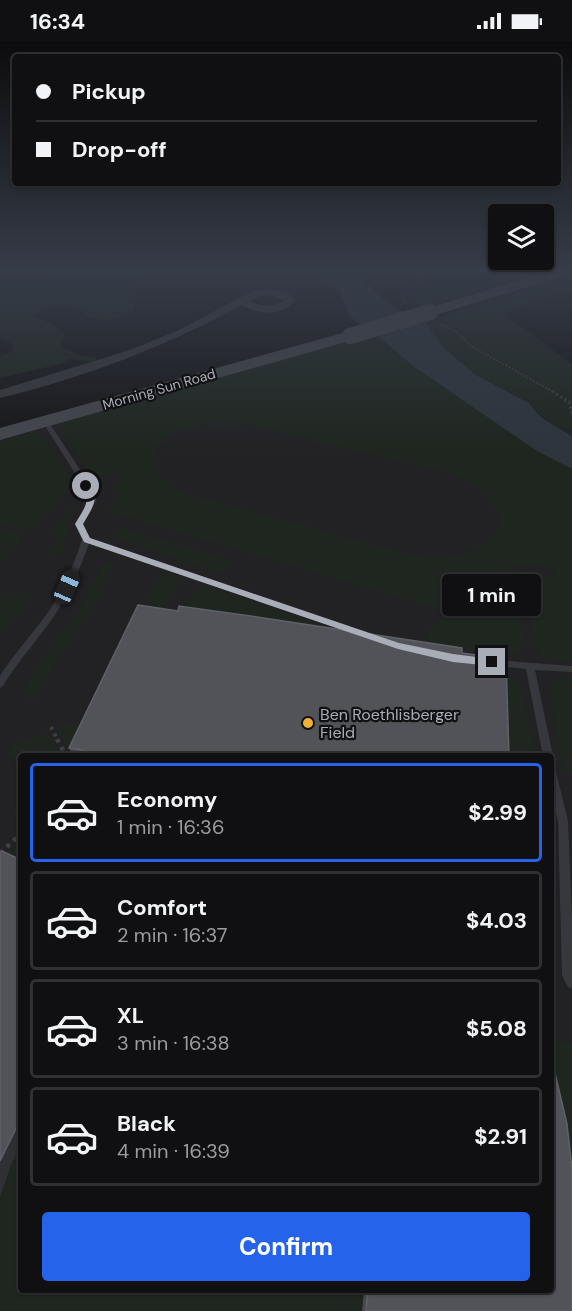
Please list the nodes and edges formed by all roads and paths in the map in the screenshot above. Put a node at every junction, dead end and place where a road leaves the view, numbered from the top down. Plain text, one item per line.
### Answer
1 (182, 332) edge
2 (364, 332) edge
3 (457, 332) edge
4 (0, 394) edge
5 (572, 413) edge
6 (45, 421) junction
7 (0, 434) edge
8 (86, 540) junction
9 (376, 638) edge
10 (486, 662) edge
11 (530, 667) junction
12 (572, 669) edge
13 (0, 684) edge
14 (51, 727) dead end
15 (64, 753) edge
16 (547, 753) edge
17 (554, 784) edge
18 (18, 837) edge
19 (0, 854) edge
20 (572, 983) edge

1 - 4 street
2 - 6 main road, Morning Sun Road, bridge
3 - 5 path
6 - 7 main road, Morning Sun Road
6 - 8 lane
8 - 9 lane
8 - 13 lane
10 - 11 lane
11 - 12 lane
11 - 16 lane
14 - 15 path
17 - 20 lane
18 - 19 path

